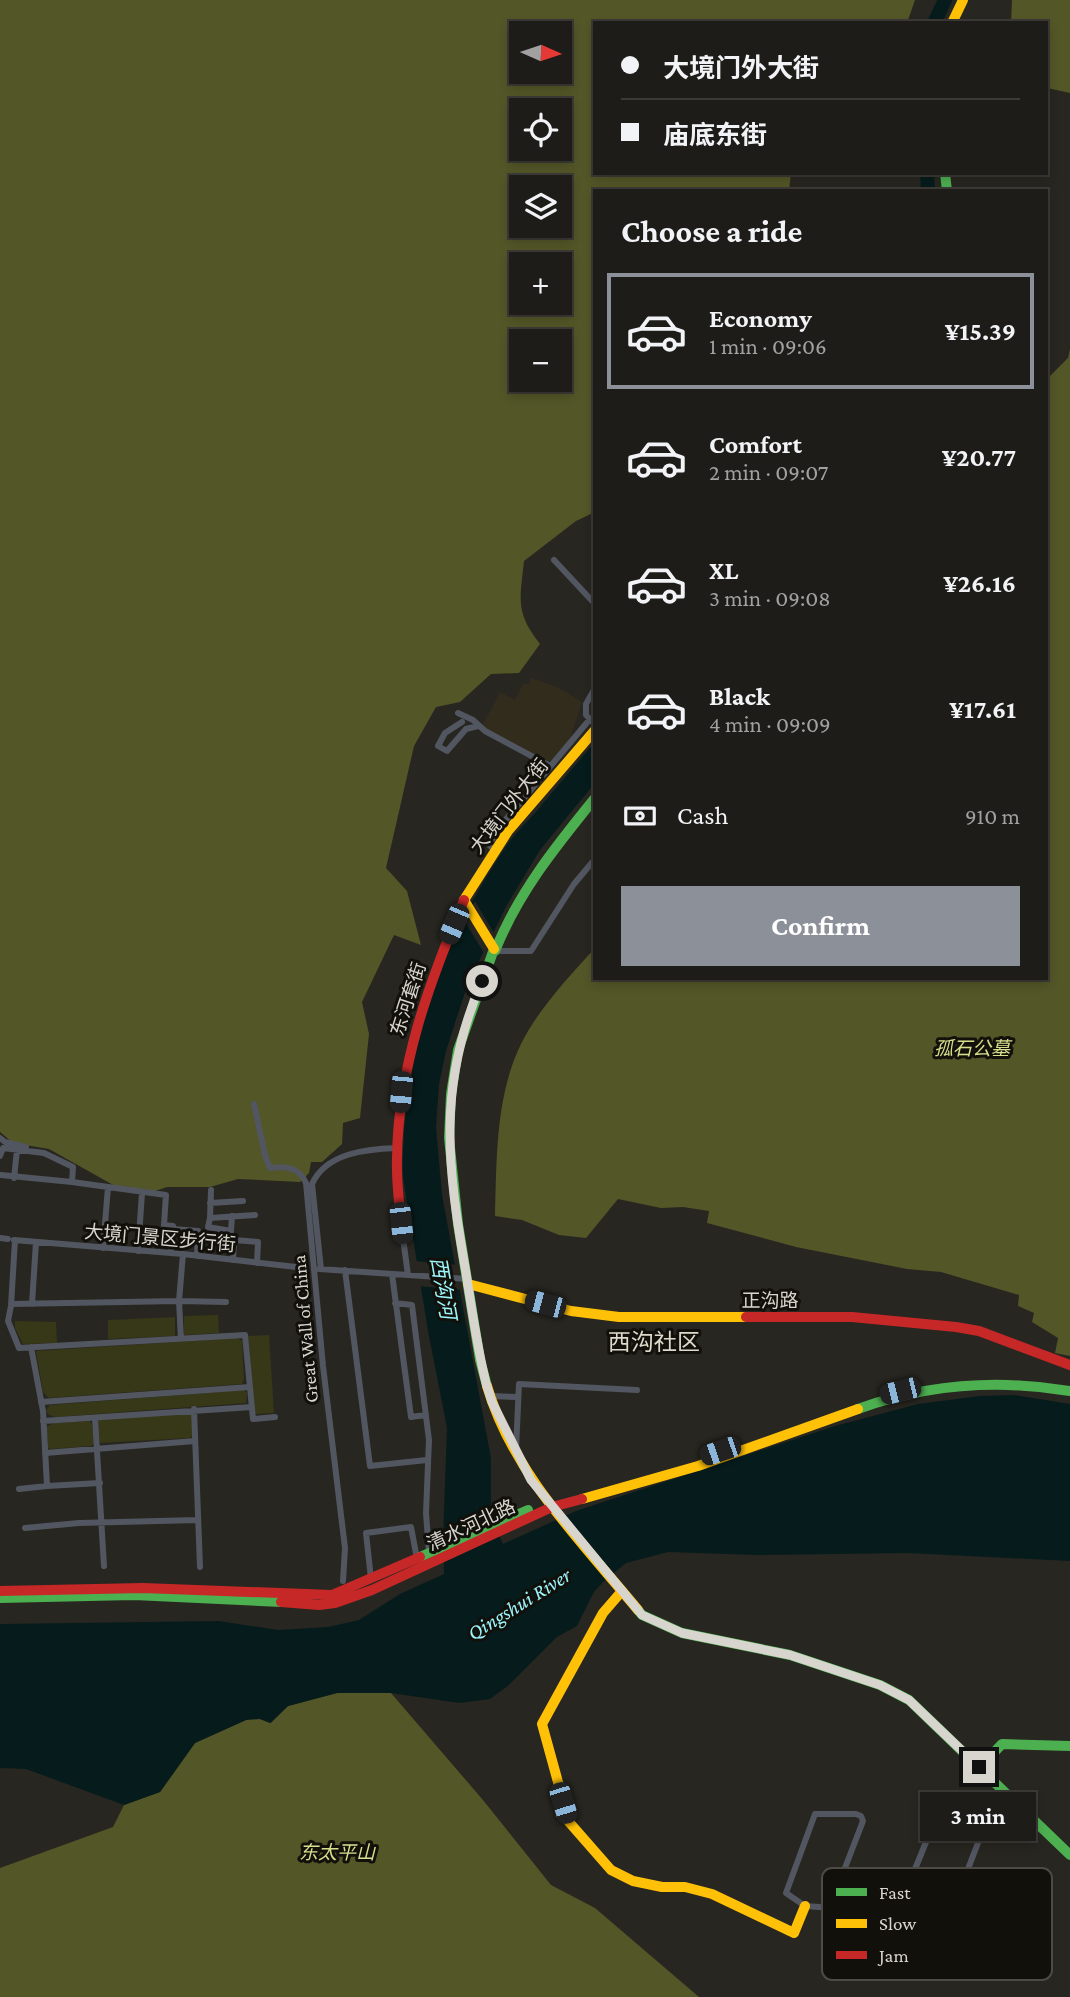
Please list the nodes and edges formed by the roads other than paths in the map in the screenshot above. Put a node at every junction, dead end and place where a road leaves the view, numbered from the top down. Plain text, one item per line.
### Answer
1 (962, 0) edge
2 (954, 21) edge
3 (554, 560) dead end
4 (593, 602) edge
5 (593, 692) edge
6 (458, 713) dead end
7 (593, 721) edge
8 (462, 722) dead end
9 (478, 726) junction
10 (593, 732) edge
11 (550, 766) junction
12 (593, 801) edge
13 (495, 850) junction
14 (593, 862) edge
15 (464, 900) junction
16 (492, 946) junction
17 (254, 1104) dead end
18 (3, 1143) edge
19 (397, 1148) junction
20 (17, 1150) junction
21 (33, 1152) junction
22 (0, 1156) edge
23 (0, 1176) edge
24 (13, 1178) junction
25 (72, 1182) junction
26 (108, 1188) junction
27 (211, 1190) dead end
28 (142, 1193) junction
29 (243, 1200) dead end
30 (211, 1203) junction
31 (255, 1215) dead end
32 (232, 1216) junction
33 (210, 1218) junction
34 (208, 1227) junction
35 (173, 1229) junction
36 (198, 1231) junction
37 (232, 1231) junction
38 (403, 1238) joint
39 (9, 1239) edge
40 (234, 1240) junction
41 (36, 1242) junction
42 (103, 1248) junction
43 (138, 1251) junction
44 (171, 1253) junction
45 (183, 1254) junction
46 (197, 1256) junction
47 (233, 1260) junction
48 (257, 1263) junction
49 (305, 1268) dead end
50 (345, 1270) junction
51 (392, 1274) junction
52 (412, 1275) junction
53 (467, 1284) junction
54 (179, 1301) junction
55 (226, 1302) dead end
56 (395, 1303) junction
57 (12, 1304) junction
58 (32, 1304) junction
59 (181, 1339) junction
60 (31, 1347) junction
61 (1070, 1365) edge
62 (1070, 1371) edge
63 (1070, 1385) edge
64 (250, 1388) junction
65 (637, 1390) dead end
66 (1070, 1391) edge
67 (490, 1396) junction
68 (518, 1397) junction
69 (41, 1402) junction
70 (252, 1407) junction
71 (194, 1409) junction
72 (425, 1415) junction
73 (275, 1417) dead end
74 (94, 1418) junction
75 (43, 1421) junction
76 (195, 1441) junction
77 (97, 1448) junction
78 (45, 1453) junction
79 (516, 1453) junction
80 (426, 1460) junction
81 (100, 1483) junction
82 (47, 1486) junction
83 (19, 1489) dead end
84 (553, 1508) junction
85 (198, 1520) junction
86 (103, 1522) junction
87 (24, 1528) dead end
88 (436, 1554) junction
89 (417, 1559) junction
90 (104, 1566) dead end
91 (200, 1567) dead end
92 (371, 1579) junction
93 (343, 1581) dead end
94 (0, 1591) edge
95 (622, 1591) junction
96 (0, 1598) edge
97 (1070, 1746) edge
98 (979, 1767) junction
99 (935, 1820) dead end
100 (981, 1835) dead end
101 (1070, 1855) edge
102 (845, 1868) edge
103 (915, 1868) edge
104 (968, 1868) edge
105 (805, 1906) junction
106 (822, 1907) edge

1 - 2 main road
3 - 4 street
5 - 7 street
6 - 9 street
7 - 11 street
8 - 9 street
9 - 11 street
10 - 13 main road, 大境门外大街
11 - 13 street
12 - 16 main road
13 - 15 main road, 大境门外大街
14 - 16 street
15 - 16 main road
15 - 19 main road, 东河套街
16 - 53 main road
17 - 93 street, Great Wall of China
18 - 20 street
18 - 21 street
18 - 22 street
19 - 38 main road, 东河套街
19 - 50 street
20 - 21 street
20 - 24 street
21 - 25 street
23 - 24 street
24 - 25 street
25 - 26 street
26 - 28 street
26 - 42 street
27 - 30 street
28 - 35 street
28 - 43 street
29 - 30 street
30 - 33 street
31 - 32 street
32 - 33 street
32 - 37 street
33 - 34 street
34 - 36 street
34 - 37 street
35 - 36 street
35 - 44 street
36 - 46 street
37 - 40 street
38 - 52 street
39 - 41 street, 大境门景区步行街
39 - 57 street
40 - 47 street
40 - 48 street
41 - 42 street, 大境门景区步行街
41 - 58 street
42 - 43 street, 大境门景区步行街
43 - 44 street, 大境门景区步行街
44 - 45 street, 大境门景区步行街
45 - 46 street, 大境门景区步行街
45 - 54 street
46 - 47 street, 大境门景区步行街
47 - 48 street, 大境门景区步行街
48 - 49 street, 大境门景区步行街
50 - 51 street
50 - 80 street
51 - 52 street
51 - 56 street
52 - 53 street
53 - 61 main road, 正沟路
53 - 62 main road, 正沟路
53 - 67 main road
54 - 55 street
54 - 58 street
54 - 59 street
56 - 72 street
56 - 72 street
57 - 58 street
57 - 60 street
59 - 60 street
59 - 64 street
60 - 69 street
63 - 84 main road, 清水河北路
64 - 69 street
64 - 70 street
65 - 68 street
66 - 84 main road, 清水河北路
67 - 68 street
67 - 79 main road
68 - 79 street
69 - 75 street
70 - 71 street
70 - 73 street
71 - 74 street
71 - 76 street
72 - 80 street
74 - 75 street
74 - 77 street
75 - 78 street
76 - 77 street
76 - 85 street
77 - 78 street
77 - 81 street
78 - 82 street
79 - 84 main road
80 - 88 street
81 - 82 street
81 - 86 street
82 - 83 street
84 - 88 main road, 清水河北路
84 - 95 main road
85 - 86 street
85 - 91 street
86 - 87 street
86 - 90 street
88 - 89 main road, 清水河北路
88 - 96 main road, 清水河北路
89 - 92 main road, 清水河北路
89 - 92 street
92 - 94 main road, 清水河北路
95 - 98 main road
95 - 105 main road
97 - 98 main road
98 - 101 main road
99 - 103 street
100 - 104 street
102 - 105 street
105 - 106 street

